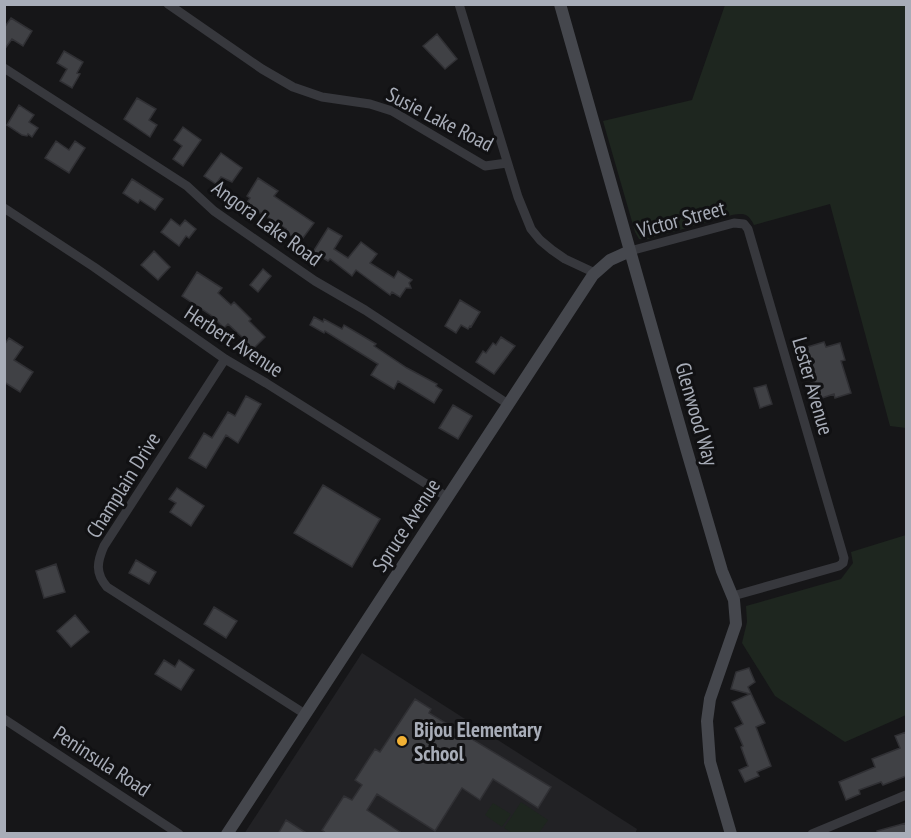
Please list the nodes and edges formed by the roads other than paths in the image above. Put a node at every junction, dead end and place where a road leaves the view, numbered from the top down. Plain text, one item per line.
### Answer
1 (168, 4) edge
2 (459, 4) edge
3 (560, 4) edge
4 (4, 68) edge
5 (507, 163) junction
6 (4, 208) edge
7 (741, 223) joint
8 (630, 251) junction
9 (595, 273) junction
10 (225, 359) junction
11 (508, 404) junction
12 (447, 497) junction
13 (733, 597) junction
14 (305, 714) junction
15 (4, 719) edge
16 (906, 795) edge
17 (179, 834) edge
18 (227, 834) edge
19 (731, 834) edge
20 (812, 834) edge

1 - 5 street, Susie Lake Road
2 - 5 street
3 - 8 street, Glenwood Way
4 - 11 street, Angora Lake Road
5 - 9 street
6 - 10 street, Herbert Avenue
7 - 8 street, Victor Street
7 - 13 street, Lester Avenue
8 - 9 street, Spruce Avenue
8 - 13 street, Glenwood Way
9 - 11 street, Spruce Avenue
10 - 12 street, Herbert Avenue
10 - 14 street, Champlain Drive
11 - 12 street, Spruce Avenue
12 - 14 street, Spruce Avenue
13 - 19 street, Glenwood Way
14 - 18 street, Spruce Avenue
15 - 17 street, Peninsula Road
16 - 20 street

